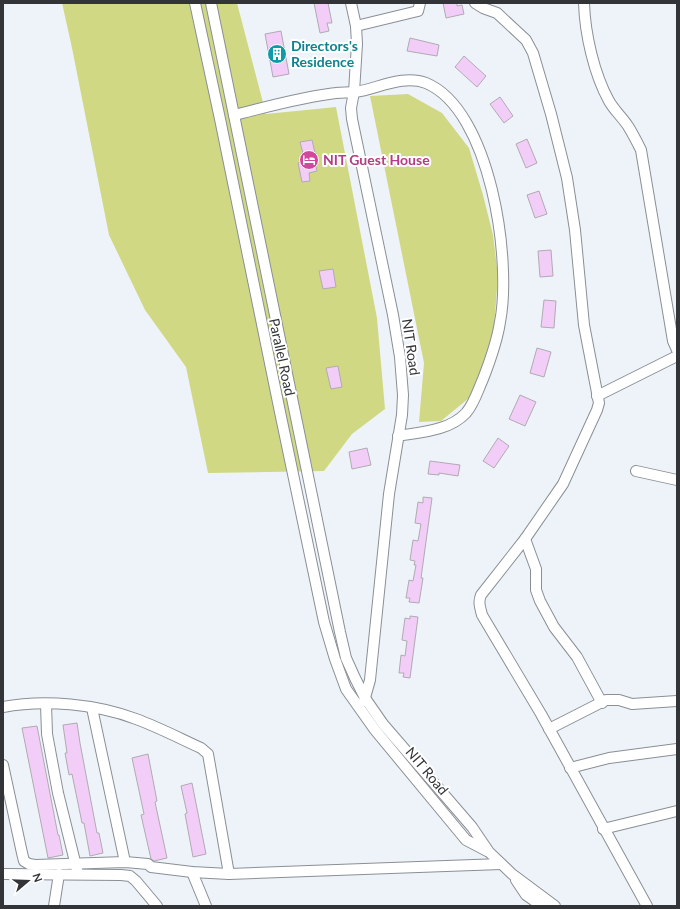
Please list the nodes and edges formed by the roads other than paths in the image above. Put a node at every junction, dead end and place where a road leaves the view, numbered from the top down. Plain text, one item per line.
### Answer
1 (195, 3) edge
2 (211, 3) edge
3 (351, 3) edge
4 (420, 3) edge
5 (475, 3) edge
6 (584, 3) edge
7 (356, 26) junction
8 (354, 92) junction
9 (234, 115) junction
10 (677, 350) edge
11 (677, 356) edge
12 (597, 396) junction
13 (398, 436) junction
14 (636, 471) dead end
15 (677, 480) edge
16 (524, 539) junction
17 (365, 698) junction
18 (677, 701) edge
19 (602, 703) junction
20 (46, 704) junction
21 (3, 707) edge
22 (92, 708) junction
23 (361, 711) junction
24 (549, 729) junction
25 (677, 749) edge
26 (3, 765) edge
27 (570, 768) junction
28 (677, 811) edge
29 (604, 829) junction
30 (488, 852) junction
31 (125, 862) junction
32 (76, 863) junction
33 (501, 864) junction
34 (192, 872) junction
35 (3, 874) edge
36 (59, 874) junction
37 (78, 874) junction
38 (229, 874) junction
39 (512, 874) junction
40 (153, 904) edge
41 (54, 906) edge
42 (206, 906) edge
43 (542, 906) edge
44 (555, 906) edge
45 (647, 906) edge

1 - 23 street, Parallel Road
2 - 9 street, Parallel Road
3 - 7 street, NIT Road
4 - 7 street
5 - 12 street
6 - 10 street
7 - 8 street, NIT Road
8 - 9 street
8 - 13 street, NIT Road
8 - 13 street
9 - 17 street, Parallel Road
11 - 12 street
12 - 16 street
13 - 17 street, NIT Road
14 - 15 street
16 - 19 street
16 - 24 street
17 - 23 street, NIT Road
17 - 30 street, NIT Road
18 - 19 street
19 - 24 street
20 - 21 street
20 - 22 street
20 - 32 street
22 - 31 street
22 - 38 street
23 - 30 street, NIT Road
24 - 27 street
25 - 27 street
26 - 32 street
27 - 29 street
28 - 29 street
29 - 45 street
30 - 33 street, NIT Road
31 - 32 street
31 - 34 street
32 - 37 street
33 - 38 street
33 - 39 street, NIT Road
34 - 38 street
34 - 42 street
35 - 36 street
36 - 37 street
36 - 41 street
37 - 40 street
39 - 43 street, NIT Road
39 - 44 street, NIT Road

